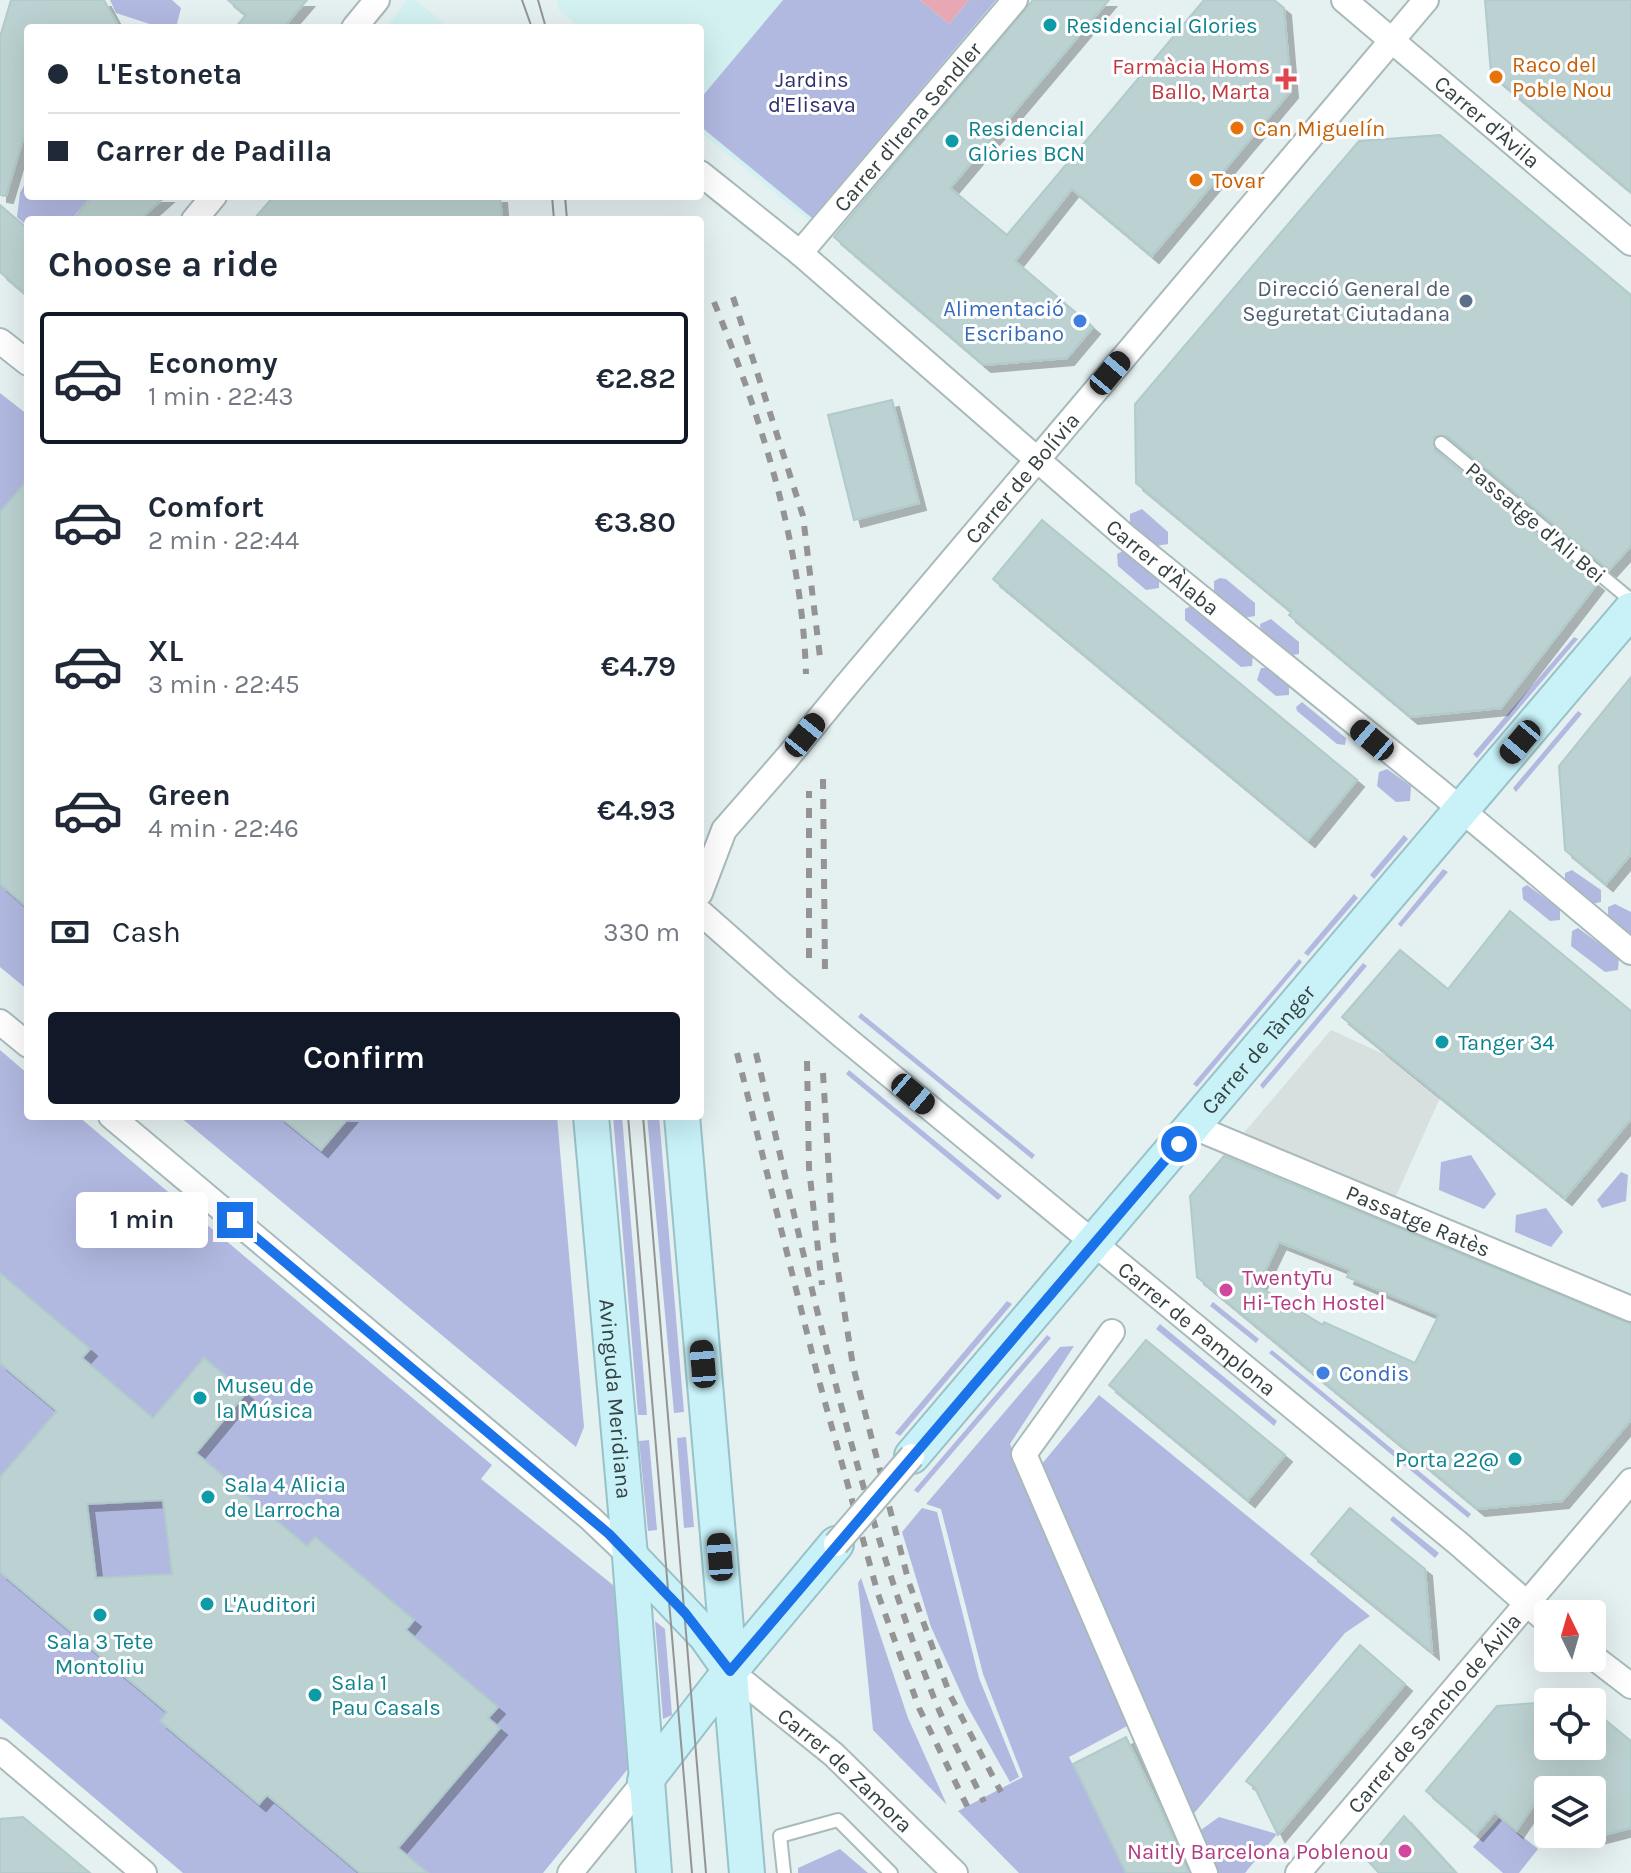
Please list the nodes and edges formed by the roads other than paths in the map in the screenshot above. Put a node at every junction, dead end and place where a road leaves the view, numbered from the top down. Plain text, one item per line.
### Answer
1 (1015, 0) edge
2 (1344, 0) edge
3 (1426, 0) edge
4 (1392, 40) junction
5 (704, 176) edge
6 (211, 200) edge
7 (197, 216) edge
8 (1631, 243) edge
9 (800, 253) junction
10 (0, 341) edge
11 (24, 360) edge
12 (1441, 443) dead end
13 (1037, 460) junction
14 (1631, 600) edge
15 (1631, 610) edge
16 (1463, 811) junction
17 (724, 830) junction
18 (704, 844) edge
19 (704, 882) edge
20 (704, 916) edge
21 (1631, 952) edge
22 (0, 1022) edge
23 (24, 1042) edge
24 (116, 1120) edge
25 (591, 1120) edge
26 (682, 1120) edge
27 (1206, 1132) dead end
28 (1094, 1242) junction
29 (1631, 1309) edge
30 (1112, 1332) dead end
31 (912, 1456) joint
32 (1631, 1481) edge
33 (836, 1544) joint
34 (630, 1556) junction
35 (1526, 1606) junction
36 (1534, 1612) edge
37 (1606, 1667) edge
38 (730, 1671) junction
39 (1631, 1686) edge
40 (0, 1751) edge
41 (645, 1781) junction
42 (144, 1873) edge
43 (570, 1873) edge
44 (654, 1873) edge
45 (747, 1873) edge
46 (784, 1873) edge
47 (891, 1873) edge
48 (955, 1873) edge
49 (1205, 1873) edge
50 (1298, 1873) edge

1 - 9 street, Carrer d'Irena Sendler
2 - 4 street, Carrer d'Àvila
3 - 4 street, Carrer de Bolívia
4 - 8 street, Carrer d'Àvila
4 - 13 street, Carrer de Bolívia
5 - 9 street, Carrer d'Àlaba
6 - 7 street
9 - 13 street, Carrer d'Àlaba
10 - 11 street
12 - 14 lane, Passatge d'Ali Bei
13 - 16 street, Carrer d'Àlaba
13 - 17 street, Carrer de Bolívia, bridge
15 - 16 street, Carrer de Tànger
16 - 21 street, Carrer d'Àlaba
16 - 28 street, Carrer de Tànger
17 - 18 street
17 - 19 street, Carrer de Bolívia
20 - 28 street, Carrer de Pamplona, bridge
22 - 23 street
24 - 34 street
25 - 34 street, Avinguda Meridiana
26 - 38 street
27 - 29 street, Passatge Ratès
28 - 31 street, Carrer de Tànger
28 - 35 street, Carrer de Pamplona
30 - 49 street
31 - 33 street, Carrer de Tànger, bridge
32 - 35 street, Carrer de Sancho de Ávila
33 - 38 street, Carrer de Tànger
34 - 38 street
34 - 41 street, Avinguda Meridiana
35 - 36 street, Carrer de Pamplona
35 - 50 street, Carrer de Sancho de Ávila
37 - 39 street
38 - 41 street, Carrer de Tànger
38 - 45 street
38 - 48 street, Carrer de Zamora
40 - 42 street
41 - 43 street
41 - 44 street, Avinguda Meridiana
46 - 47 lane

